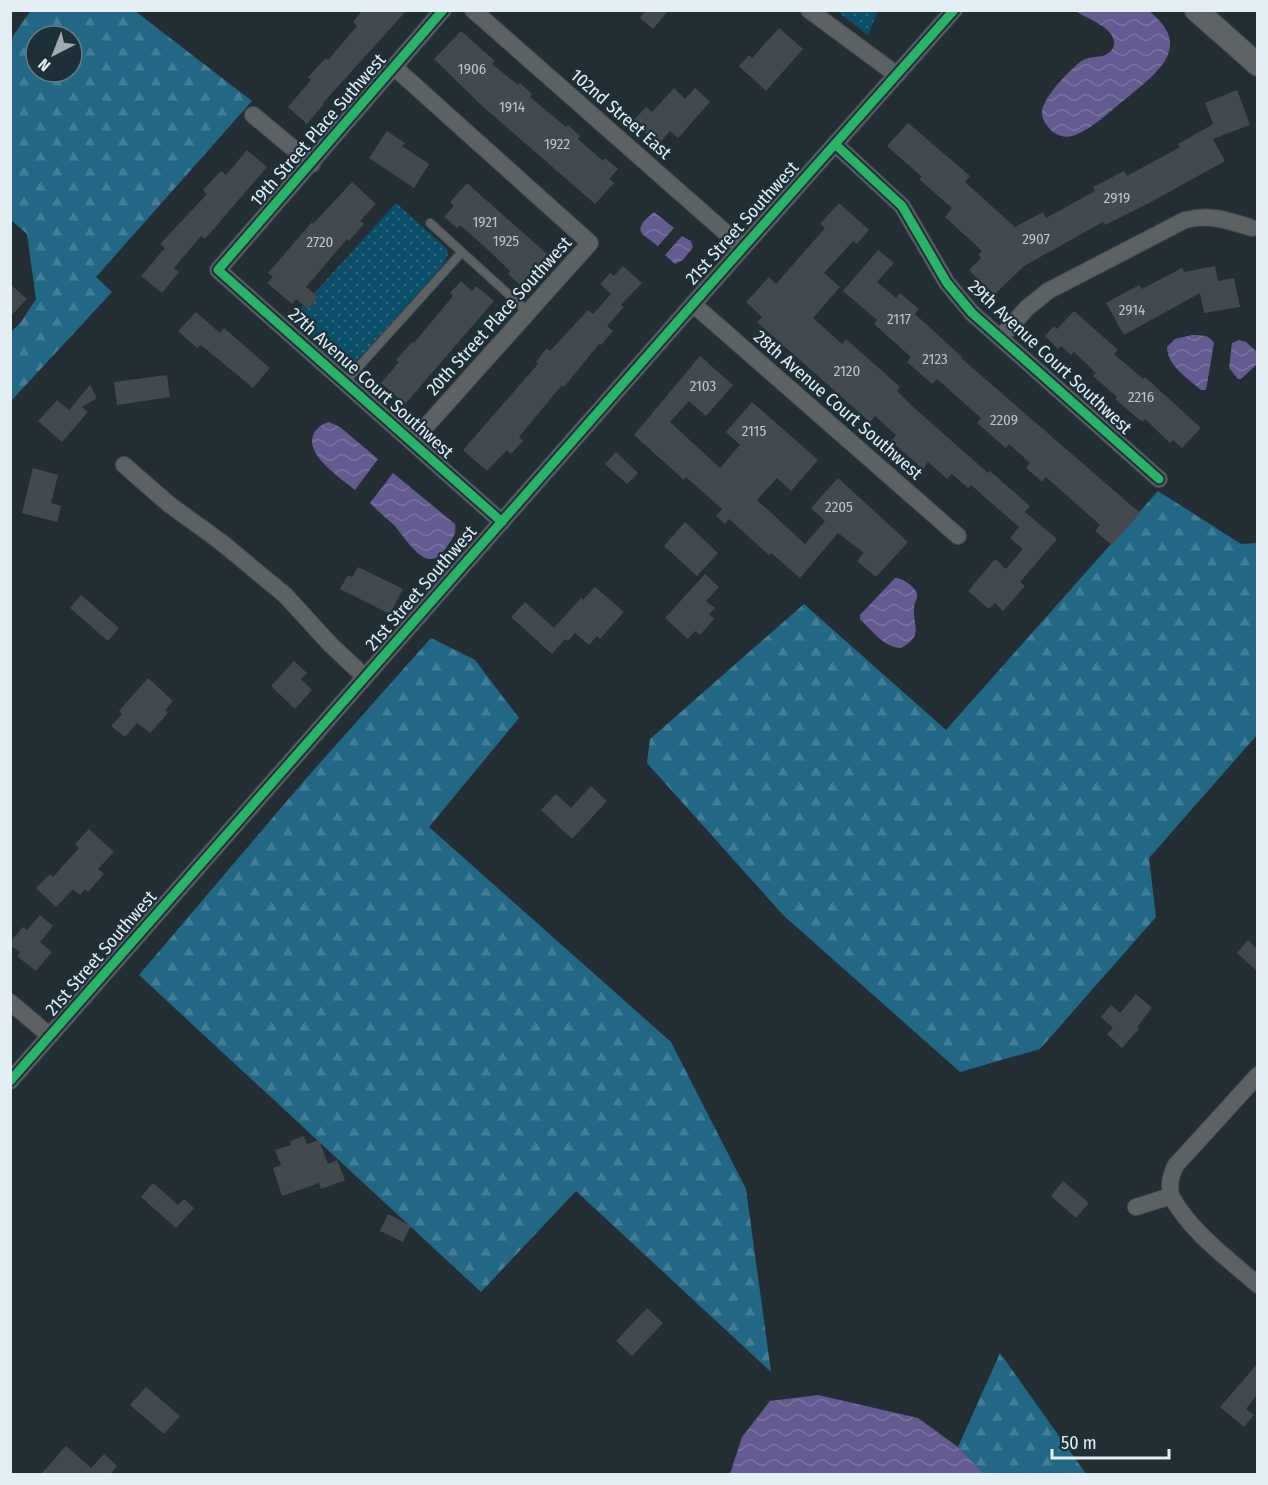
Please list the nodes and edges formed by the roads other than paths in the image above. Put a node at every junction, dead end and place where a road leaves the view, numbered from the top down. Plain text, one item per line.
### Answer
1 (443, 10) edge
2 (473, 10) edge
3 (809, 10) edge
4 (954, 10) edge
5 (1196, 10) edge
6 (1257, 65) edge
7 (394, 67) junction
8 (897, 75) junction
9 (253, 115) dead end
10 (835, 144) junction
11 (312, 164) junction
12 (429, 224) dead end
13 (1252, 228) dead end
14 (743, 248) junction
15 (462, 252) junction
16 (218, 270) joint
17 (693, 304) junction
18 (528, 312) junction
19 (1000, 338) junction
20 (345, 382) junction
21 (412, 442) junction
22 (124, 465) dead end
23 (1159, 479) dead end
24 (502, 522) junction
25 (958, 536) dead end
26 (365, 677) junction
27 (10, 1002) edge
28 (51, 1036) junction
29 (1257, 1075) edge
30 (10, 1081) edge
31 (1171, 1196) junction
32 (1136, 1207) dead end
33 (1257, 1285) edge

1 - 7 street, 19th Street Place Suthwest
2 - 14 street, 102nd Street East
3 - 8 street
4 - 8 street, 21st Street Southwest
5 - 6 street
7 - 11 street, 19th Street Place Suthwest
7 - 18 street, 20th Street Place Southwest
8 - 10 street, 21st Street Southwest
9 - 11 street
10 - 14 street, 21st Street Southwest
10 - 19 street, 29th Avenue Court Southwest
11 - 16 street, 19th Street Place Suthwest
12 - 15 lane
13 - 19 street
14 - 17 street, 21st Street Southwest
15 - 18 lane
15 - 20 lane
16 - 20 street, 27th Avenue Court Southwest
17 - 24 street, 21st Street Southwest
17 - 25 street, 28th Avenue Court Southwest
18 - 21 street, 20th Street Place Southwest
19 - 23 street, 29th Avenue Court Southwest
20 - 21 street, 27th Avenue Court Southwest
21 - 24 street, 27th Avenue Court Southwest
22 - 26 street
24 - 26 street, 21st Street Southwest
26 - 28 street, 21st Street Southwest
27 - 28 street
28 - 30 street, 21st Street Southwest
29 - 31 street
31 - 32 street
31 - 33 street

